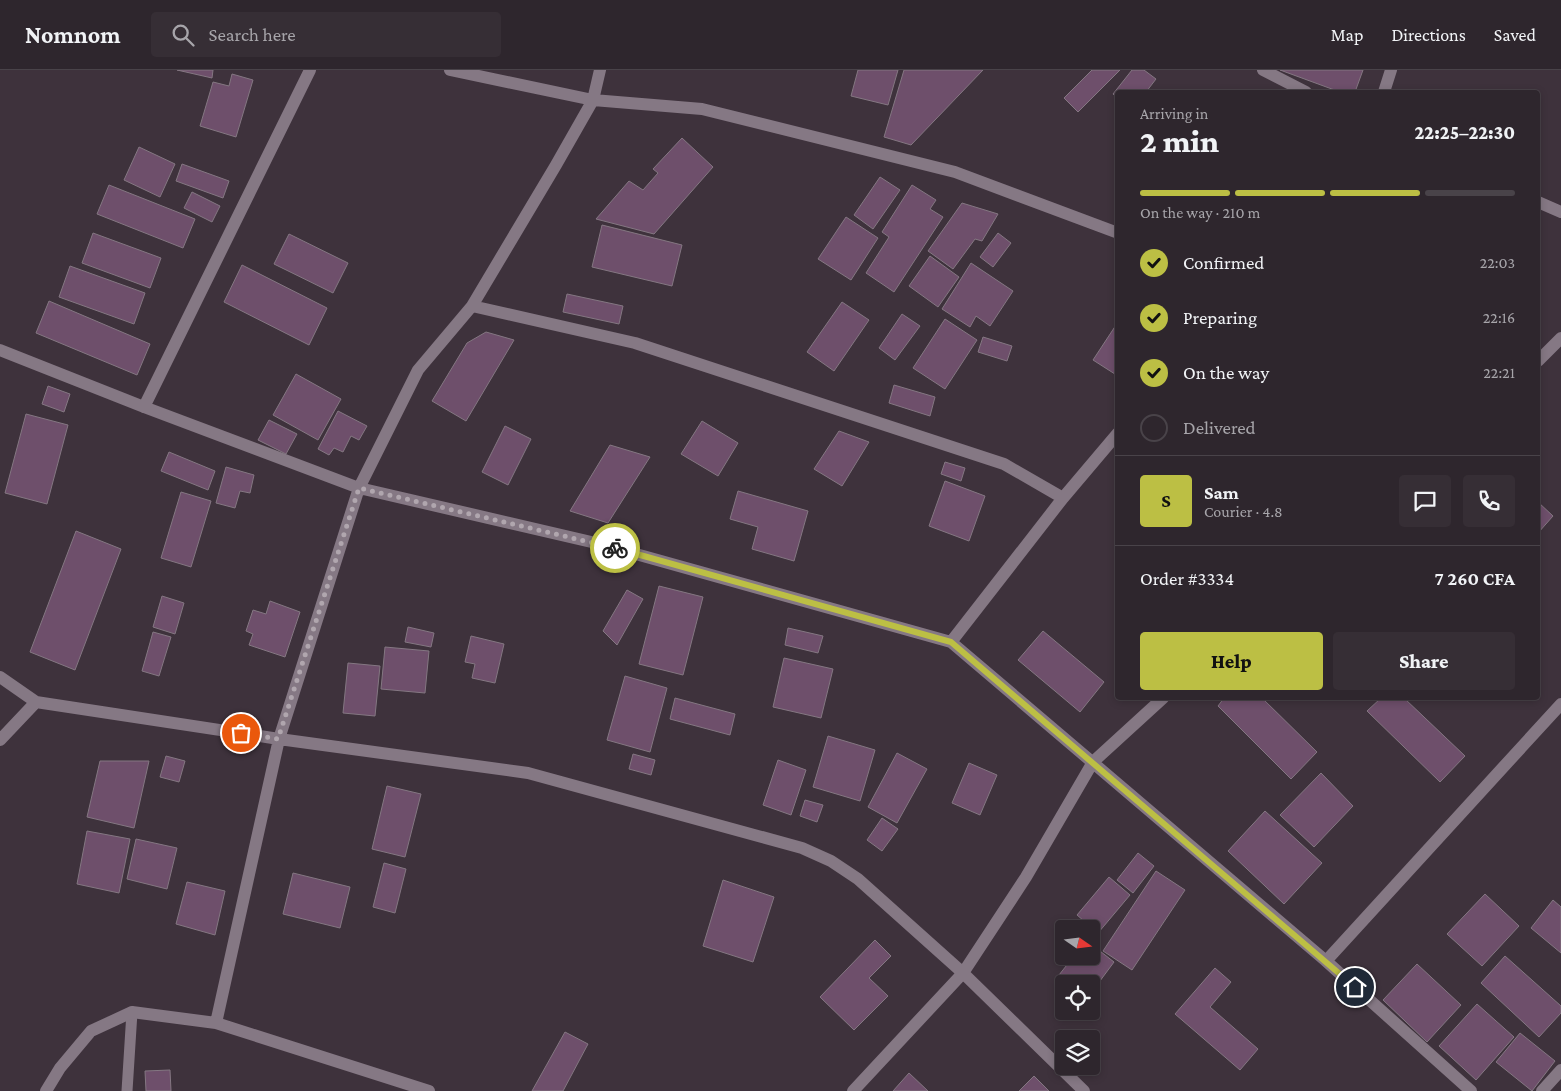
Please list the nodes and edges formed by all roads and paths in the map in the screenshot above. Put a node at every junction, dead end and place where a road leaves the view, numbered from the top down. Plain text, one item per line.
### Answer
1 (310, 70) edge
2 (450, 70) edge
3 (600, 70) edge
4 (1263, 70) edge
5 (1391, 70) edge
6 (1302, 90) edge
7 (1385, 90) edge
8 (593, 100) junction
9 (1540, 203) edge
10 (1561, 212) edge
11 (1115, 232) edge
12 (472, 306) junction
13 (1561, 338) edge
14 (0, 350) edge
15 (1540, 359) edge
16 (144, 407) junction
17 (1115, 437) edge
18 (359, 488) junction
19 (1063, 498) junction
20 (951, 642) junction
21 (0, 677) edge
22 (1161, 700) edge
23 (36, 702) junction
24 (1561, 704) edge
25 (278, 739) junction
26 (0, 740) edge
27 (1093, 762) junction
28 (1326, 961) junction
29 (963, 973) junction
30 (132, 1012) junction
31 (216, 1023) junction
32 (1561, 1070) edge
33 (409, 1088) edge
34 (46, 1091) edge
35 (127, 1091) edge
36 (429, 1091) edge
37 (853, 1091) edge
38 (1084, 1091) edge
39 (1471, 1091) edge
40 (1542, 1091) edge

1 - 16 street
2 - 8 street
3 - 8 street
4 - 6 street
5 - 7 street
8 - 11 street
8 - 12 street
9 - 10 street
12 - 18 street
12 - 19 street
13 - 15 street
14 - 16 street
16 - 18 street
17 - 19 street
18 - 20 street
18 - 25 street
19 - 20 street
20 - 27 street
21 - 23 street
22 - 27 street
23 - 25 street
23 - 26 street
24 - 28 street
25 - 29 street
25 - 31 street
27 - 28 street
27 - 29 street
28 - 39 street
29 - 37 street
29 - 38 street
30 - 31 street
30 - 34 street
30 - 35 lane
31 - 33 street
32 - 40 street
33 - 36 street

